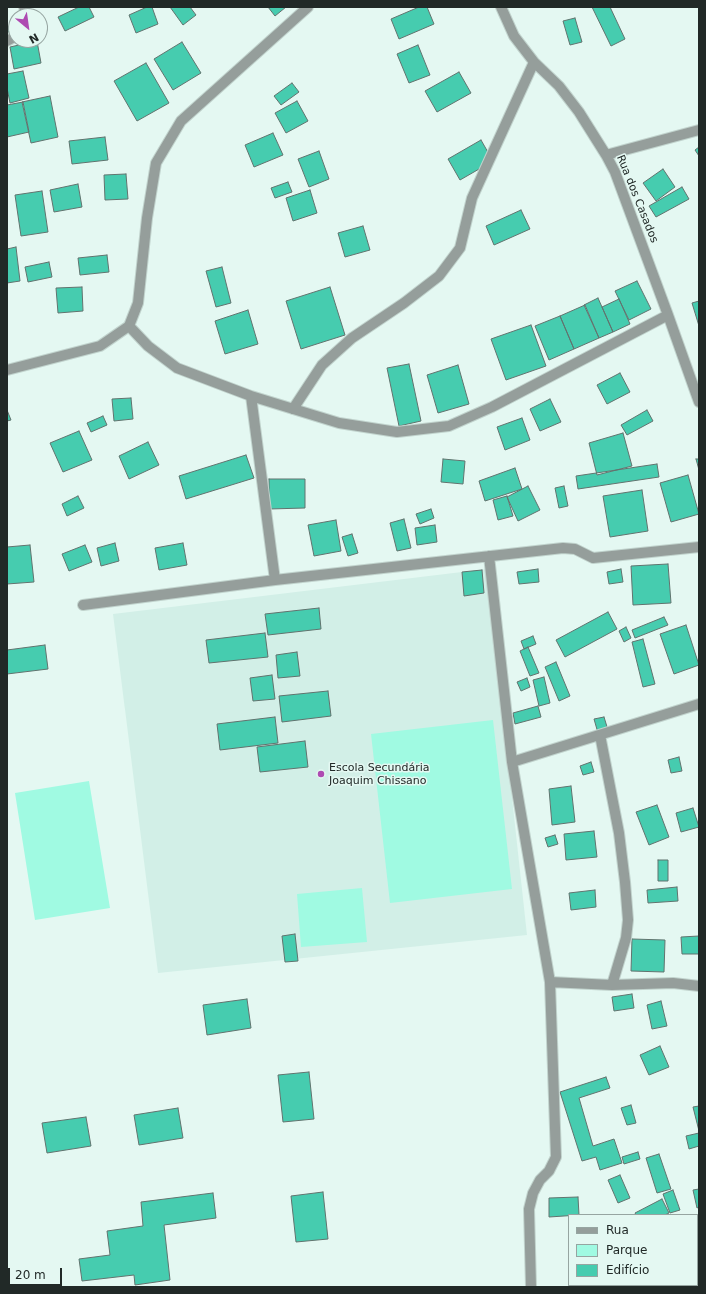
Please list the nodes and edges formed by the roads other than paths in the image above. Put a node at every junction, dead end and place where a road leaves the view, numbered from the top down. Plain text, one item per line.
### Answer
1 (308, 7) edge
2 (501, 7) edge
3 (534, 62) junction
4 (699, 130) edge
5 (606, 155) junction
6 (668, 315) junction
7 (129, 326) junction
8 (7, 370) edge
9 (251, 396) junction
10 (699, 402) edge
11 (293, 409) junction
12 (699, 547) edge
13 (489, 556) junction
14 (275, 580) junction
15 (83, 605) dead end
16 (699, 704) edge
17 (600, 735) junction
18 (512, 762) junction
19 (550, 982) junction
20 (612, 985) junction
21 (699, 986) edge
22 (531, 1287) edge

1 - 7 street
2 - 3 street, Rua dos Casados
3 - 5 street, Rua dos Casados
3 - 11 street
4 - 5 street
5 - 6 street, Rua dos Casados
6 - 10 street, Rua dos Casados
6 - 11 street
7 - 8 street
7 - 9 street
9 - 11 street
9 - 14 street
12 - 13 street
13 - 14 street
13 - 18 street
14 - 15 street
16 - 17 street
17 - 18 street
17 - 20 street
18 - 19 street
19 - 20 street
19 - 22 street
20 - 21 street

